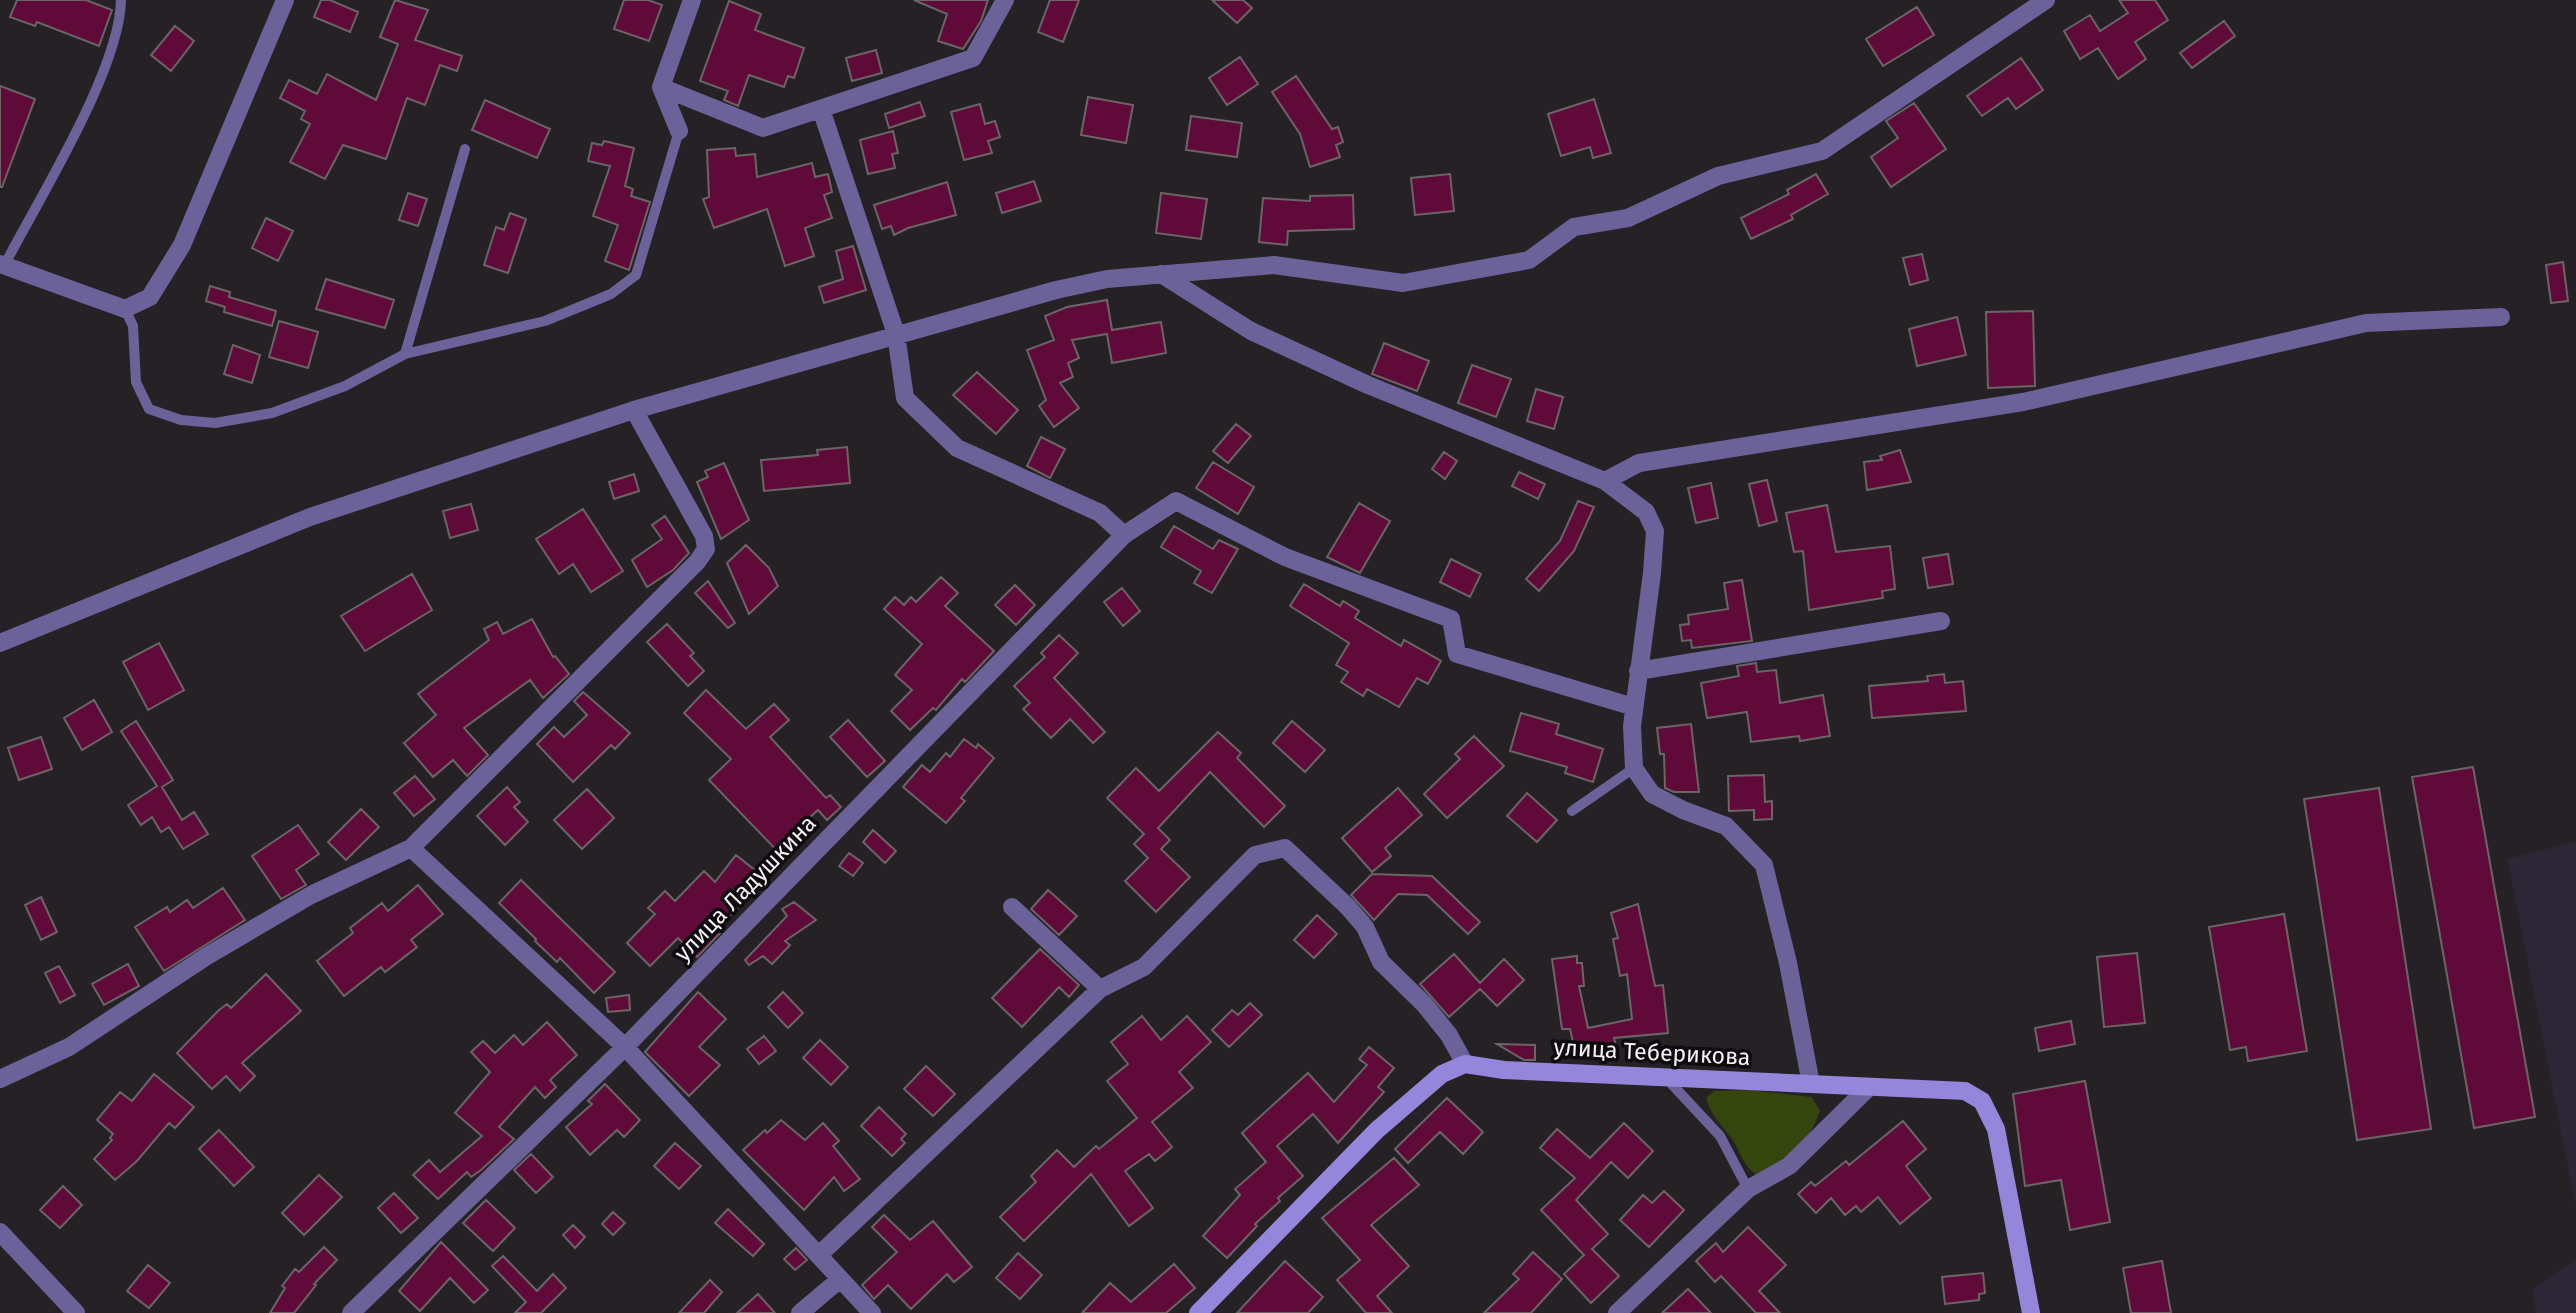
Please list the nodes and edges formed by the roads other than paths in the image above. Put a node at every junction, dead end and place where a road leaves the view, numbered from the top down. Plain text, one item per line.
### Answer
1 (121, 0) edge
2 (285, 0) edge
3 (692, 0) edge
4 (1005, 0) edge
5 (2046, 0) edge
6 (661, 87) junction
7 (821, 109) junction
8 (678, 131) joint
9 (466, 149) dead end
10 (2, 265) edge
11 (1161, 274) junction
12 (125, 309) junction
13 (2501, 317) dead end
14 (896, 334) junction
15 (405, 354) junction
16 (635, 410) junction
17 (1605, 481) junction
18 (1124, 535) junction
19 (1941, 621) dead end
20 (0, 643) edge
21 (1637, 671) junction
22 (1634, 707) junction
23 (1634, 768) junction
24 (1572, 811) dead end
25 (411, 848) junction
26 (1013, 907) dead end
27 (1100, 989) junction
28 (625, 1047) junction
29 (1465, 1064) junction
30 (1666, 1078) junction
31 (0, 1079) edge
32 (1811, 1084) junction
33 (1869, 1087) junction
34 (1748, 1189) junction
35 (0, 1232) edge
36 (820, 1254) junction
37 (839, 1280) junction
38 (76, 1313) edge
39 (351, 1313) edge
40 (800, 1313) edge
41 (872, 1313) edge
42 (1198, 1313) edge
43 (1617, 1313) edge
44 (2031, 1313) edge

1 - 10 lane
2 - 12 street
3 - 6 street
4 - 7 street
5 - 11 street
6 - 7 street
6 - 8 street
7 - 14 street
8 - 15 lane
9 - 15 lane
10 - 12 street
11 - 14 street
11 - 17 street
12 - 15 lane
13 - 17 street
14 - 16 street
14 - 18 street
16 - 20 street
16 - 25 street
17 - 21 street
18 - 22 street, улица Ладушкина
18 - 28 street, улица Ладушкина
19 - 21 street
21 - 22 street
22 - 23 street
23 - 24 lane
23 - 32 street
25 - 28 street
25 - 31 street
26 - 27 street
27 - 29 street
27 - 36 street
28 - 36 street
28 - 39 street, улица Ладушкина
29 - 30 street, улица Теберикова
29 - 42 street
30 - 32 street, улица Теберикова
30 - 34 lane
32 - 33 street, улица Теберикова
33 - 34 street
33 - 44 street, улица Теберикова
34 - 43 street
35 - 38 street
36 - 37 street
37 - 40 street
37 - 41 street

